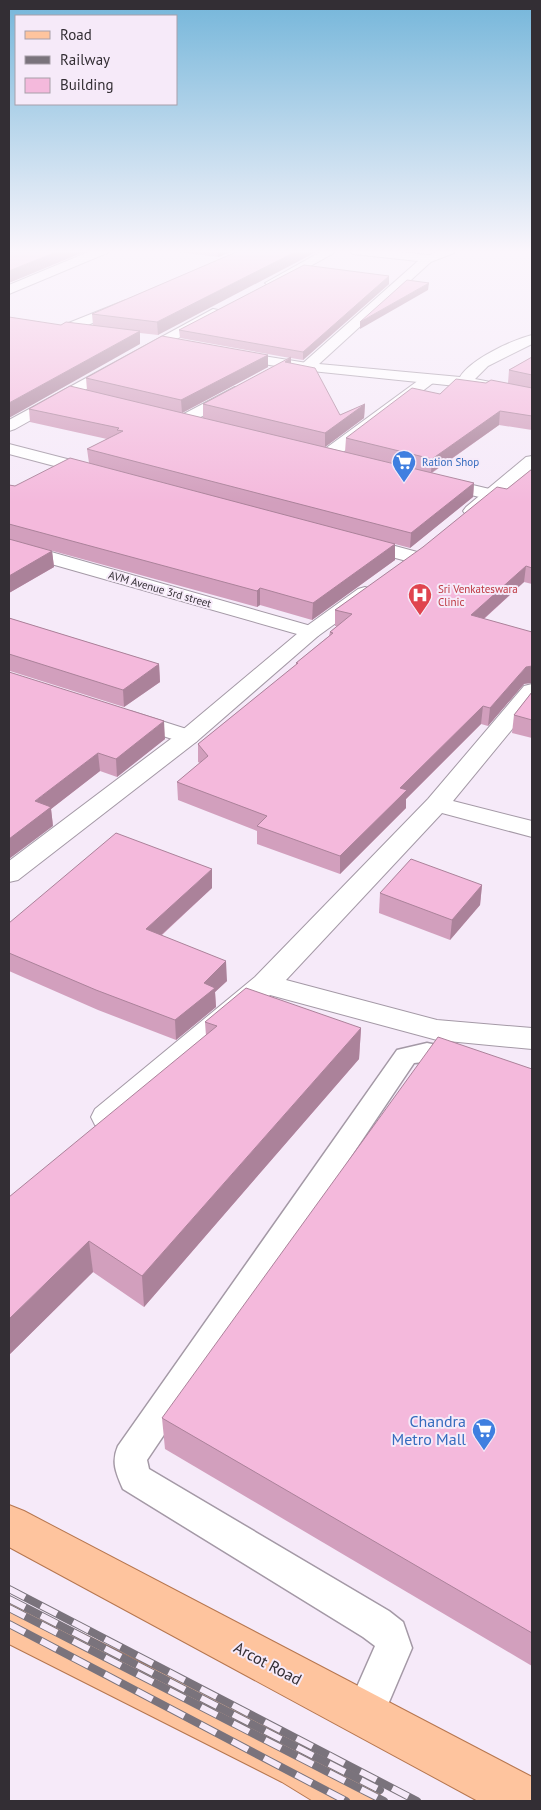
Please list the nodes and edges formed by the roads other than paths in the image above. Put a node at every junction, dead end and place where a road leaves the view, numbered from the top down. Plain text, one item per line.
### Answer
1 (173, 334) edge
2 (343, 334) edge
3 (141, 339) edge
4 (532, 339) edge
5 (160, 341) junction
6 (179, 345) edge
7 (218, 352) edge
8 (286, 365) junction
9 (307, 367) junction
10 (269, 374) edge
11 (428, 380) junction
12 (466, 382) junction
13 (252, 383) edge
14 (68, 392) junction
15 (532, 395) edge
16 (97, 399) edge
17 (164, 415) edge
18 (184, 420) junction
19 (203, 424) edge
20 (9, 426) edge
21 (9, 449) edge
22 (308, 450) edge
23 (328, 455) junction
24 (347, 460) edge
25 (532, 461) edge
26 (115, 477) edge
27 (425, 478) edge
28 (492, 495) junction
29 (454, 526) edge
30 (337, 536) edge
31 (9, 546) edge
32 (310, 632) junction
33 (532, 691) edge
34 (112, 713) edge
35 (188, 737) junction
36 (437, 804) junction
37 (532, 829) edge
38 (9, 874) edge
39 (265, 984) junction
40 (532, 1039) edge
41 (484, 1062) edge
42 (84, 1136) edge
43 (9, 1525) edge
44 (9, 1620) edge
45 (364, 1714) junction
46 (358, 1801) edge
47 (527, 1801) edge

1 - 5 street
2 - 9 street
3 - 5 street
4 - 12 street
5 - 6 street
5 - 14 street
7 - 8 street
8 - 9 street
8 - 10 street
9 - 11 street
11 - 12 street
11 - 23 street
12 - 15 street
13 - 18 street
14 - 16 street
14 - 20 street
17 - 18 street
18 - 19 street
21 - 26 street
22 - 23 street
23 - 24 street
25 - 28 street
27 - 28 street
28 - 29 street
30 - 32 street
31 - 32 street, AVM Avenue 3rd street
32 - 35 street
33 - 36 street
34 - 35 street
35 - 38 street
36 - 37 street
36 - 39 street
39 - 40 street
39 - 42 street
41 - 45 lane
43 - 45 main road, Arcot Road
44 - 46 main road
45 - 47 main road, Arcot Road

